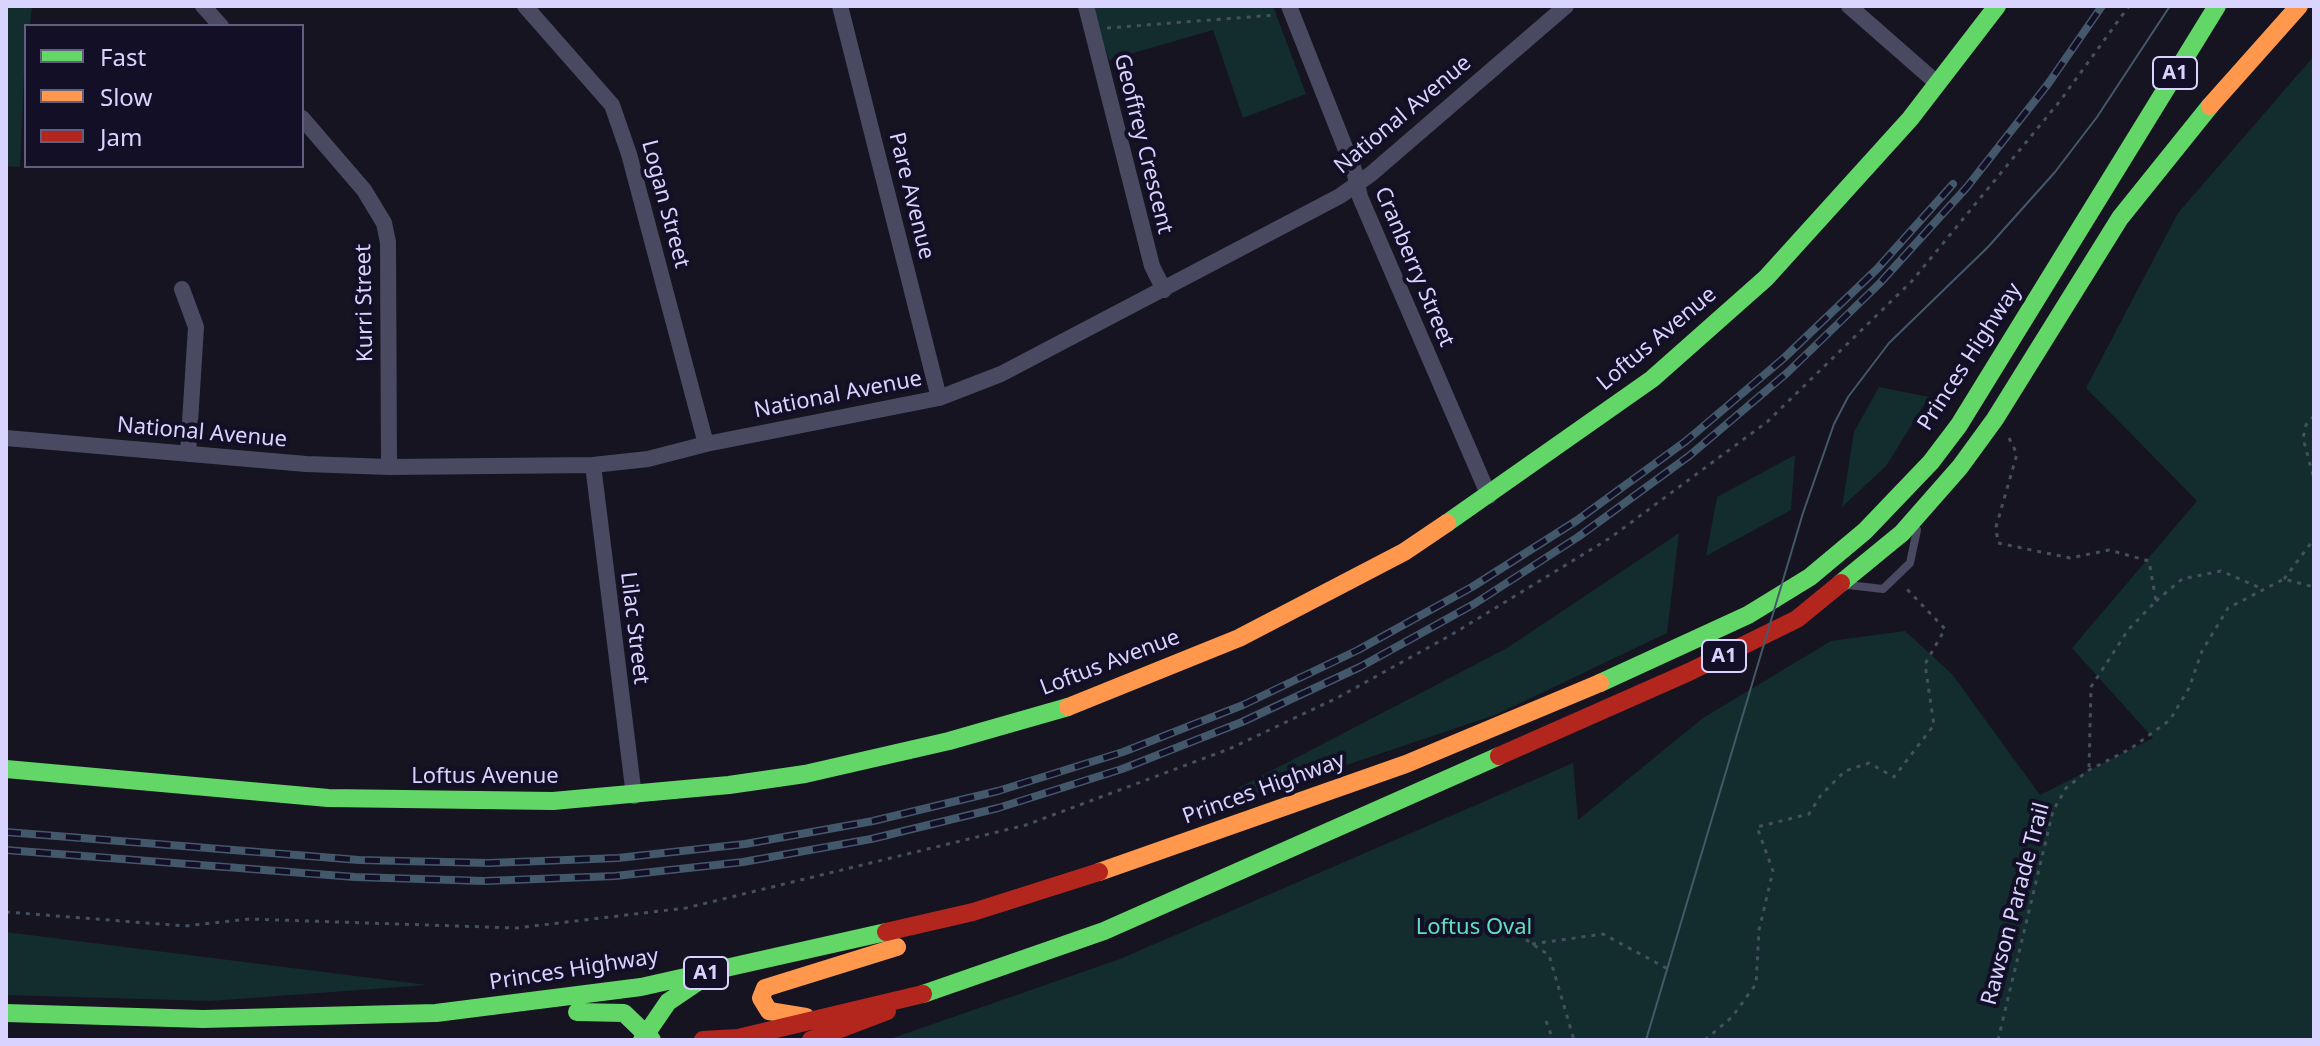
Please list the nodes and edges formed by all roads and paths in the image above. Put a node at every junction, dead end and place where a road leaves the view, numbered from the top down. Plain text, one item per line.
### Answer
1 (203, 6) edge
2 (525, 6) edge
3 (840, 6) edge
4 (1086, 6) edge
5 (1566, 6) edge
6 (1849, 6) edge
7 (1997, 6) edge
8 (2217, 6) edge
9 (2282, 6) edge
10 (2299, 6) edge
11 (1290, 10) edge
12 (219, 24) edge
13 (1092, 29) junction
14 (1938, 84) junction
15 (2205, 112) junction
16 (304, 120) edge
17 (1356, 185) junction
18 (182, 289) dead end
19 (1164, 290) junction
20 (939, 398) junction
21 (2314, 416) edge
22 (1995, 419) junction
23 (6, 438) edge
24 (706, 444) junction
25 (188, 454) junction
26 (593, 465) junction
27 (389, 467) junction
28 (2314, 479) edge
29 (1489, 496) junction
30 (1921, 513) junction
31 (2314, 539) edge
32 (1895, 577) junction
33 (2284, 579) junction
34 (1843, 585) junction
35 (2314, 587) edge
36 (2263, 589) junction
37 (2156, 601) junction
38 (6, 769) edge
39 (2089, 770) junction
40 (634, 796) junction
41 (973, 912) junction
42 (1501, 923) dead end
43 (1532, 944) junction
44 (1668, 969) dead end
45 (726, 970) junction
46 (913, 997) junction
47 (6, 1013) edge
48 (436, 1013) junction
49 (827, 1019) junction
50 (1546, 1021) dead end
51 (647, 1037) edge
52 (703, 1040) edge
53 (811, 1040) edge
54 (1553, 1040) edge
55 (1574, 1040) edge
56 (1705, 1040) edge
57 (1998, 1040) edge

1 - 12 street
2 - 24 street, Logan Street
3 - 20 street, Pare Avenue
4 - 13 street, Geoffrey Crescent
5 - 17 street, National Avenue
6 - 14 street
7 - 14 main road, Loftus Avenue
8 - 41 main road, Princes Highway / A1
9 - 15 main road
10 - 15 main road, A1
11 - 13 path
11 - 17 street, Cranberry Street
13 - 19 street, Geoffrey Crescent
14 - 29 main road, Loftus Avenue
15 - 22 main road, A1
16 - 27 street, Kurri Street
17 - 19 street, National Avenue
17 - 29 street, Cranberry Street
18 - 25 street
19 - 20 street, National Avenue
20 - 24 street, National Avenue
21 - 28 path
22 - 30 main road, A1
22 - 37 path
23 - 25 street, National Avenue
24 - 26 street, National Avenue
25 - 27 street, National Avenue
26 - 27 street, National Avenue
26 - 40 street, Lilac Street
29 - 40 main road, Loftus Avenue
30 - 32 lane
30 - 34 main road, A1
31 - 33 path
32 - 34 lane
32 - 56 path
33 - 35 path
33 - 36 path, Rawson Parade Trail
34 - 46 main road, A1
36 - 37 path
36 - 39 path, Rawson Parade Trail
37 - 39 path
38 - 40 main road, Loftus Avenue
39 - 57 path, Rawson Parade Trail
41 - 45 main road, Princes Highway / A1
41 - 49 main road
42 - 43 path
43 - 44 path
43 - 55 path
45 - 48 main road, Princes Highway / A1
45 - 51 main road
46 - 49 main road, A1
46 - 53 main road
47 - 48 main road, Princes Highway / A1
48 - 51 main road
49 - 52 main road, A1
50 - 54 path

